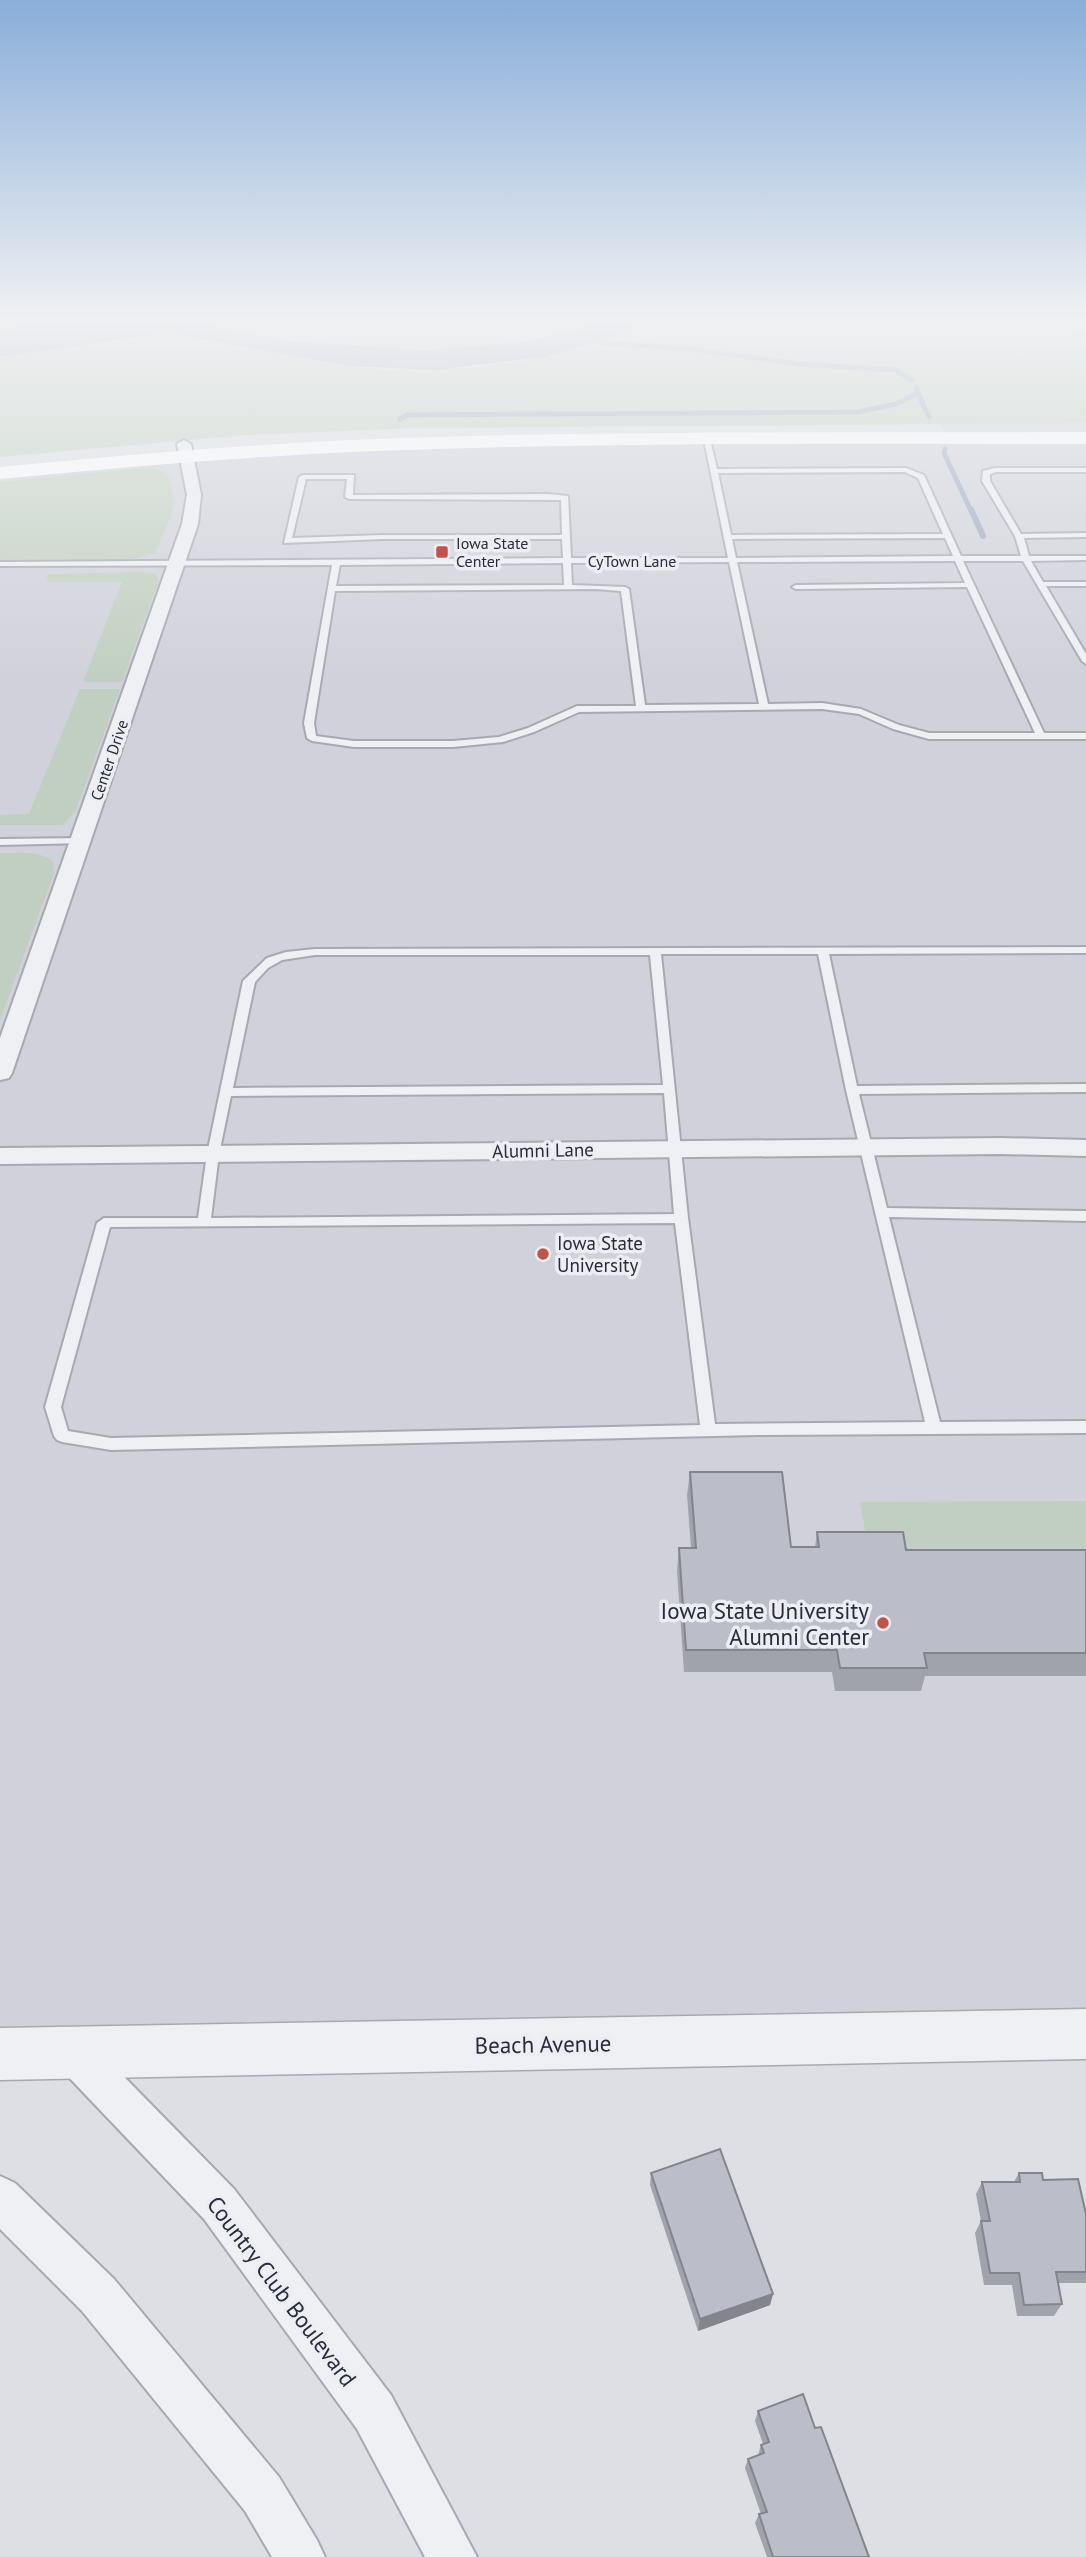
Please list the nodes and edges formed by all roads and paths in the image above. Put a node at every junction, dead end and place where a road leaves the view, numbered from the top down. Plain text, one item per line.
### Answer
1 (296, 439) edge
2 (835, 439) edge
3 (707, 440) junction
4 (185, 450) junction
5 (0, 460) edge
6 (1086, 470) edge
7 (713, 471) junction
8 (0, 473) edge
9 (1086, 535) edge
10 (948, 536) junction
11 (1019, 536) junction
12 (566, 537) junction
13 (727, 537) junction
14 (1086, 558) edge
15 (959, 559) junction
16 (1026, 559) junction
17 (732, 560) junction
18 (567, 561) junction
19 (336, 562) junction
20 (177, 564) junction
21 (0, 565) edge
22 (1041, 584) junction
23 (1086, 584) edge
24 (970, 585) junction
25 (568, 587) junction
26 (796, 587) dead end
27 (331, 589) junction
28 (1086, 661) edge
29 (764, 707) junction
30 (641, 708) junction
31 (1041, 736) junction
32 (1086, 736) edge
33 (81, 841) junction
34 (0, 842) edge
35 (1086, 950) edge
36 (655, 951) junction
37 (823, 951) junction
38 (0, 1073) edge
39 (1086, 1088) edge
40 (670, 1089) junction
41 (852, 1090) junction
42 (226, 1092) junction
43 (864, 1147) junction
44 (1086, 1148) edge
45 (675, 1149) junction
46 (213, 1154) junction
47 (0, 1156) edge
48 (881, 1212) junction
49 (1086, 1216) edge
50 (681, 1218) junction
51 (204, 1222) junction
52 (934, 1427) junction
53 (1086, 1427) edge
54 (708, 1430) junction
55 (1086, 2034) edge
56 (0, 2054) edge
57 (74, 2054) junction
58 (0, 2197) edge
59 (300, 2557) edge
60 (452, 2557) edge

1 - 4 main road
2 - 3 main road
3 - 4 main road
3 - 7 lane
4 - 5 main road
4 - 8 main road
4 - 20 street, Center Drive
6 - 11 lane
7 - 10 lane
7 - 13 lane
9 - 11 lane
10 - 13 lane
10 - 15 lane
11 - 16 lane
12 - 12 lane
12 - 18 lane
13 - 17 lane
14 - 16 lane, CyTown Lane
15 - 16 lane, CyTown Lane
15 - 17 lane, CyTown Lane
15 - 24 lane
16 - 22 lane
17 - 18 lane, CyTown Lane
17 - 29 lane
18 - 19 lane, CyTown Lane
18 - 25 lane
19 - 20 lane, CyTown Lane
19 - 27 lane
20 - 21 lane, CyTown Lane
20 - 33 street, Center Drive
22 - 23 lane
22 - 28 lane
24 - 26 lane
24 - 31 lane
25 - 27 lane
25 - 30 lane
27 - 30 lane
29 - 30 lane
29 - 31 lane
31 - 32 lane
33 - 34 lane
33 - 38 street, Center Drive
35 - 37 lane
36 - 37 lane
36 - 40 lane
36 - 42 lane
37 - 41 lane
39 - 41 lane
40 - 42 lane
40 - 45 lane
41 - 43 lane
42 - 46 lane
43 - 44 street, Alumni Lane
43 - 45 street, Alumni Lane
43 - 48 lane
45 - 46 street, Alumni Lane
45 - 50 lane
46 - 47 street, Alumni Lane
46 - 51 lane
48 - 49 lane
48 - 52 lane
50 - 51 lane
50 - 54 lane
51 - 54 lane
52 - 53 lane
52 - 54 lane
55 - 57 street, Beach Avenue
56 - 57 street, Beach Avenue
57 - 60 street, Country Club Boulevard
58 - 59 street

